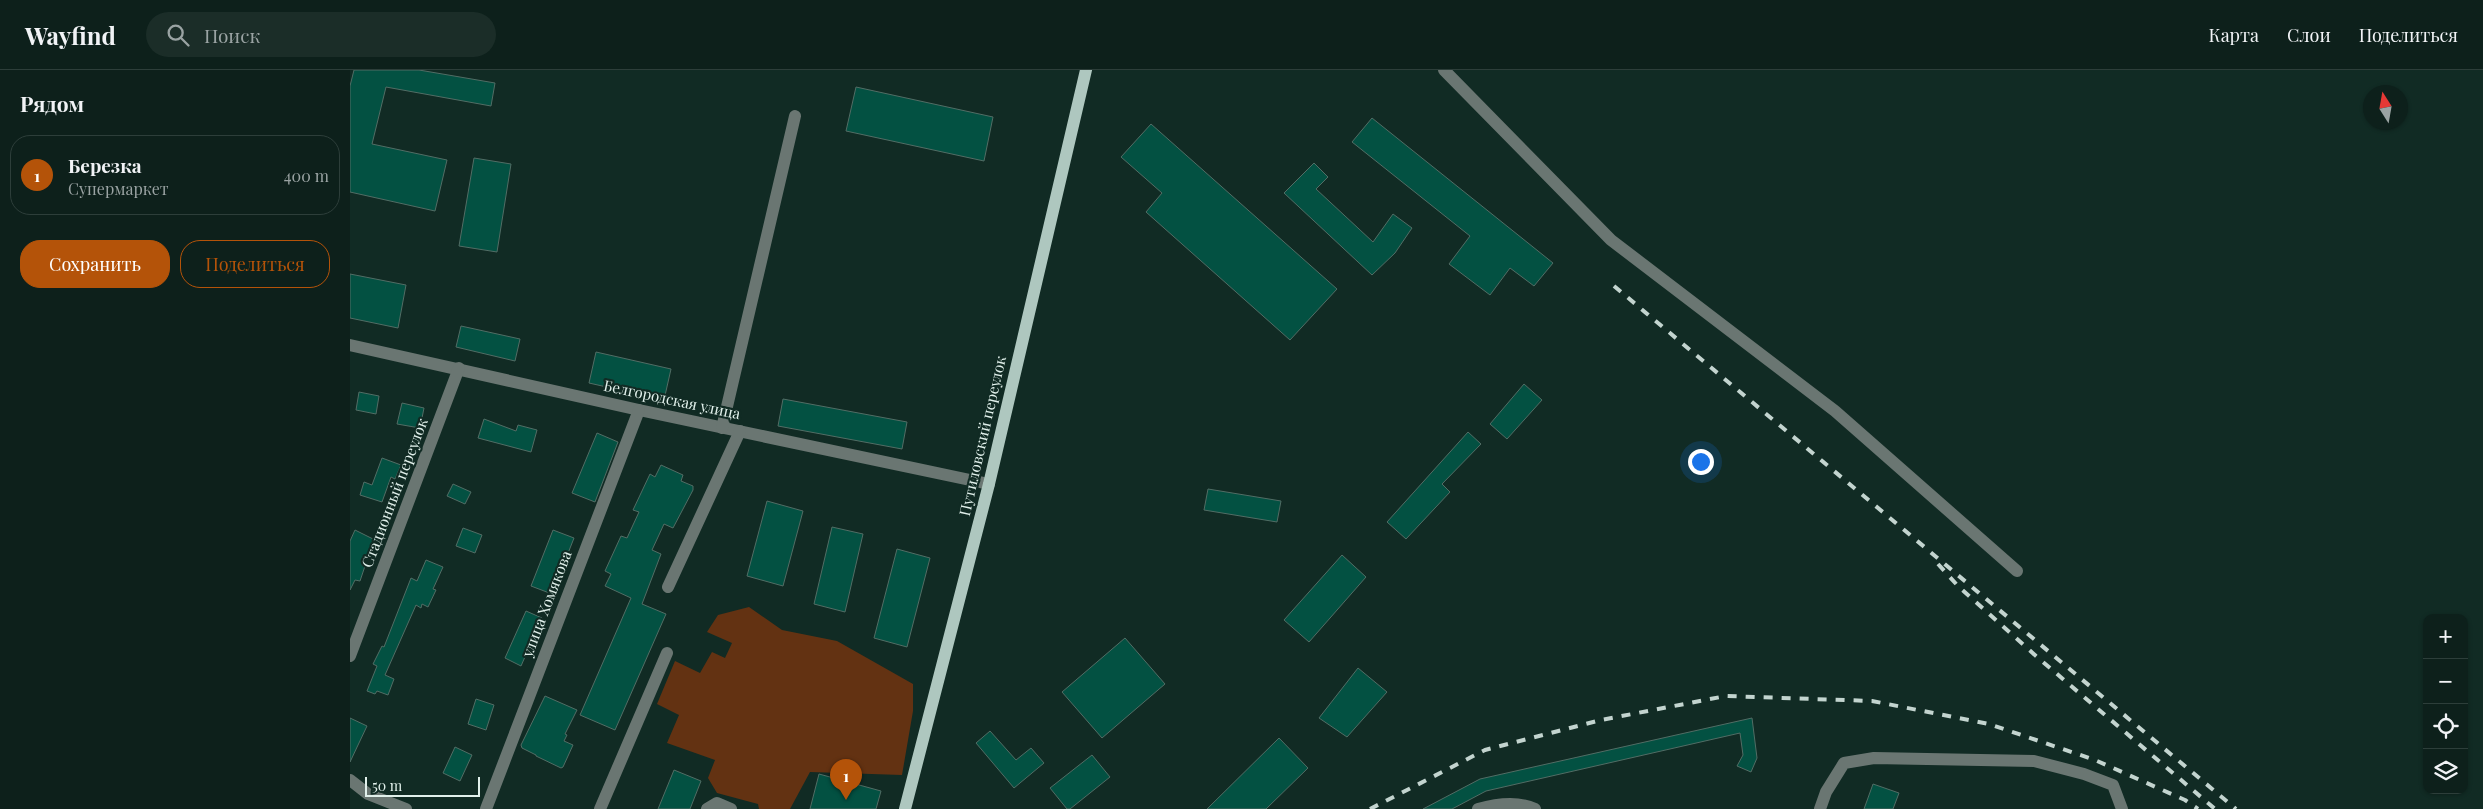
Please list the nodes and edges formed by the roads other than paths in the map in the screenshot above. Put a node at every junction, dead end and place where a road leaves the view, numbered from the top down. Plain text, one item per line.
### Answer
1 (1086, 70) edge
2 (1444, 70) edge
3 (795, 116) dead end
4 (350, 345) edge
5 (459, 368) junction
6 (639, 410) junction
7 (722, 428) junction
8 (740, 431) junction
9 (989, 484) junction
10 (2017, 571) dead end
11 (668, 587) dead end
12 (667, 653) dead end
13 (350, 656) edge
14 (350, 780) edge
15 (406, 809) edge
16 (486, 809) edge
17 (600, 809) edge
18 (707, 809) edge
19 (731, 809) edge
20 (905, 809) edge
21 (1478, 809) edge
22 (1535, 809) edge
23 (1820, 809) edge
24 (2122, 809) edge

1 - 9 main road, Путиловский переулок
2 - 10 street
3 - 7 street
4 - 5 street, Белгородская улица
5 - 6 street, Белгородская улица
5 - 13 street, Стадионный переулок
6 - 7 street, Белгородская улица
6 - 16 street, улица Хомякова
7 - 8 street, Белгородская улица
8 - 9 street, Белгородская улица
8 - 11 street
9 - 20 main road, Путиловский переулок
12 - 17 street
14 - 15 street
18 - 19 street
21 - 22 street
23 - 24 street

